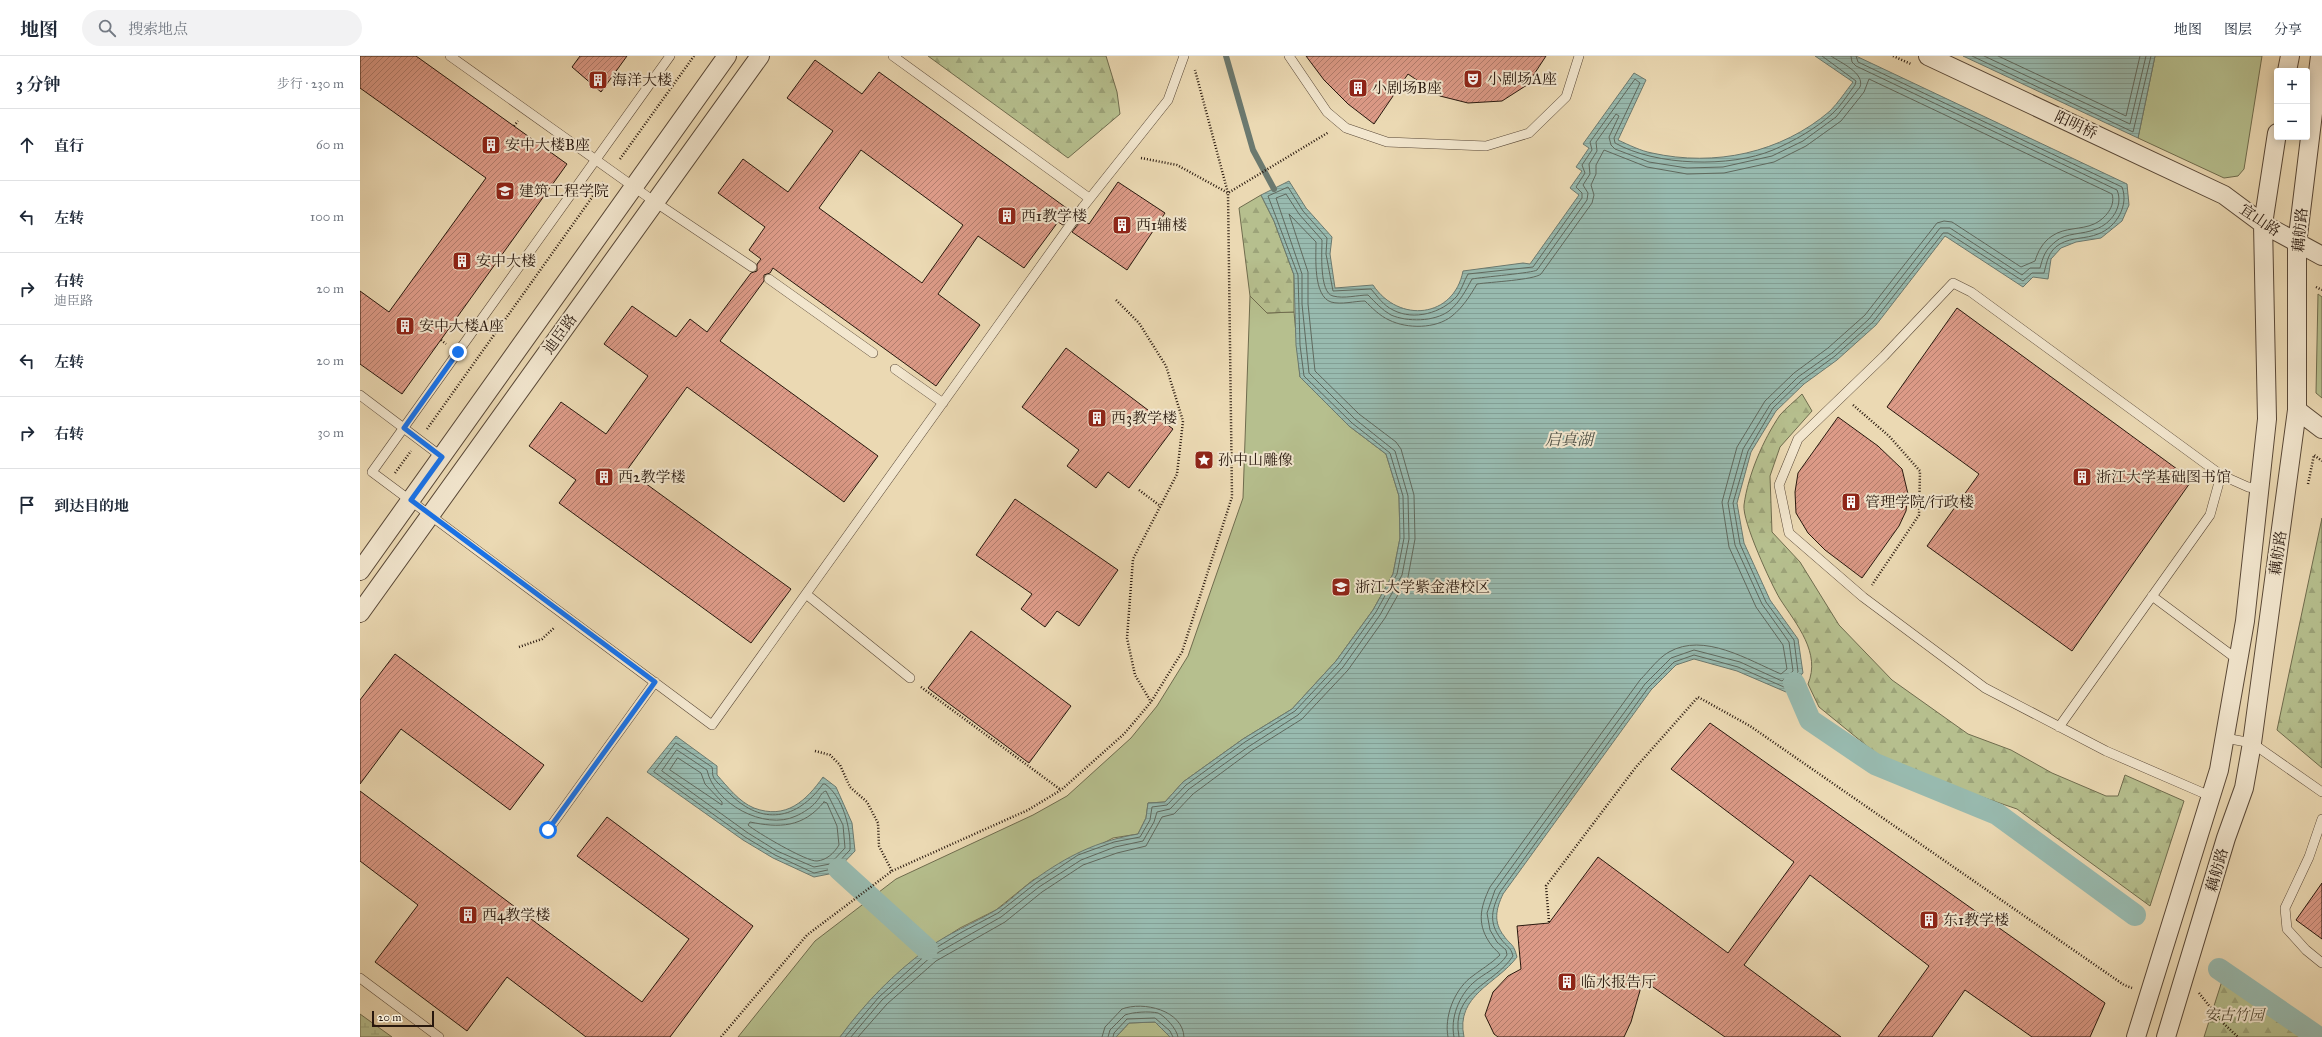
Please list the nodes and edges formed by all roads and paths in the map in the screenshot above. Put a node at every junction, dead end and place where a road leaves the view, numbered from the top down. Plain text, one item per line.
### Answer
1 (450, 56) edge
2 (670, 56) edge
3 (694, 56) edge
4 (727, 56) edge
5 (760, 56) edge
6 (893, 56) edge
7 (1184, 56) edge
8 (1289, 56) edge
9 (1579, 56) edge
10 (1893, 56) edge
11 (2290, 56) edge
12 (2320, 56) edge
13 (1921, 61) edge
14 (1194, 64) dead end
15 (2288, 68) edge
16 (1341, 125) junction
17 (2276, 140) edge
18 (1123, 156) junction
19 (596, 159) junction
20 (612, 171) junction
21 (635, 187) junction
22 (1228, 193) junction
23 (2224, 194) joint
24 (1089, 198) junction
25 (655, 202) junction
26 (2263, 224) junction
27 (2298, 244) junction
28 (2322, 256) edge
29 (752, 267) dead end
30 (769, 279) dead end
31 (1116, 300) dead end
32 (873, 353) dead end
33 (895, 369) dead end
34 (360, 395) edge
35 (1842, 396) junction
36 (943, 402) junction
37 (2297, 410) junction
38 (404, 428) junction
39 (2322, 429) edge
40 (419, 439) junction
41 (2314, 455) dead end
42 (442, 457) junction
43 (2322, 461) edge
44 (2221, 475) junction
45 (388, 483) junction
46 (2260, 489) junction
47 (1139, 490) dead end
48 (411, 500) junction
49 (1159, 505) junction
50 (431, 514) junction
51 (360, 571) edge
52 (806, 594) junction
53 (2152, 596) junction
54 (1864, 597) junction
55 (360, 613) edge
56 (568, 617) junction
57 (519, 646) dead end
58 (2238, 660) junction
59 (910, 678) joint
60 (655, 682) junction
61 (1151, 702) junction
62 (2059, 727) junction
63 (2225, 738) junction
64 (2252, 743) junction
65 (815, 751) dead end
66 (1062, 790) junction
67 (2322, 792) edge
68 (2210, 796) junction
69 (2322, 819) edge
70 (548, 830) dead end
71 (892, 871) junction
72 (1549, 922) dead end
73 (2322, 963) edge
74 (360, 978) edge
75 (2197, 991) dead end
76 (2150, 995) junction
77 (439, 1037) edge
78 (721, 1037) edge
79 (2136, 1037) edge
80 (2166, 1037) edge
81 (2238, 1037) edge

1 - 19 lane
2 - 19 lane
3 - 20 path
4 - 21 street, 迪臣路
5 - 25 street, 迪臣路
6 - 24 lane
7 - 18 lane
8 - 16 lane
9 - 16 lane
10 - 13 path
11 - 15 street
12 - 27 street, 藕舫路
13 - 23 street, 阳明桥
14 - 22 path
16 - 22 path
17 - 26 street, 藕舫路
18 - 22 path
18 - 24 lane
19 - 20 lane
19 - 38 lane
20 - 21 lane
20 - 40 path
21 - 25 lane
21 - 42 street, 迪臣路
22 - 61 path
23 - 26 street, 宜山路
24 - 36 lane
25 - 29 lane
25 - 50 street, 迪臣路
26 - 27 street, 宜山路
26 - 46 street, 藕舫路
27 - 28 street, 宜山路
27 - 37 street, 藕舫路
30 - 32 lane
31 - 49 path
33 - 36 lane
34 - 38 lane
35 - 44 lane
35 - 54 path
35 - 54 lane
36 - 52 lane
37 - 39 street
37 - 64 street, 藕舫路
38 - 40 lane
38 - 45 lane
40 - 42 lane
40 - 45 path
41 - 43 path
42 - 48 street, 迪臣路
44 - 46 lane
44 - 53 lane
45 - 48 lane
46 - 58 street, 藕舫路
47 - 49 path
48 - 50 lane
48 - 51 street, 迪臣路
49 - 61 path
50 - 55 street, 迪臣路
50 - 56 lane
52 - 59 lane
52 - 60 lane
53 - 58 lane
53 - 62 lane
54 - 62 lane
56 - 57 path
56 - 60 lane
58 - 63 street, 藕舫路
59 - 66 path
60 - 70 lane
61 - 66 path
62 - 68 lane
63 - 64 lane
63 - 68 street, 藕舫路
64 - 67 lane
64 - 80 street, 藕舫路
65 - 71 path
66 - 71 path
68 - 76 street, 藕舫路
69 - 73 lane
71 - 78 path
72 - 76 path
74 - 77 lane
75 - 81 path
76 - 79 street, 藕舫路

